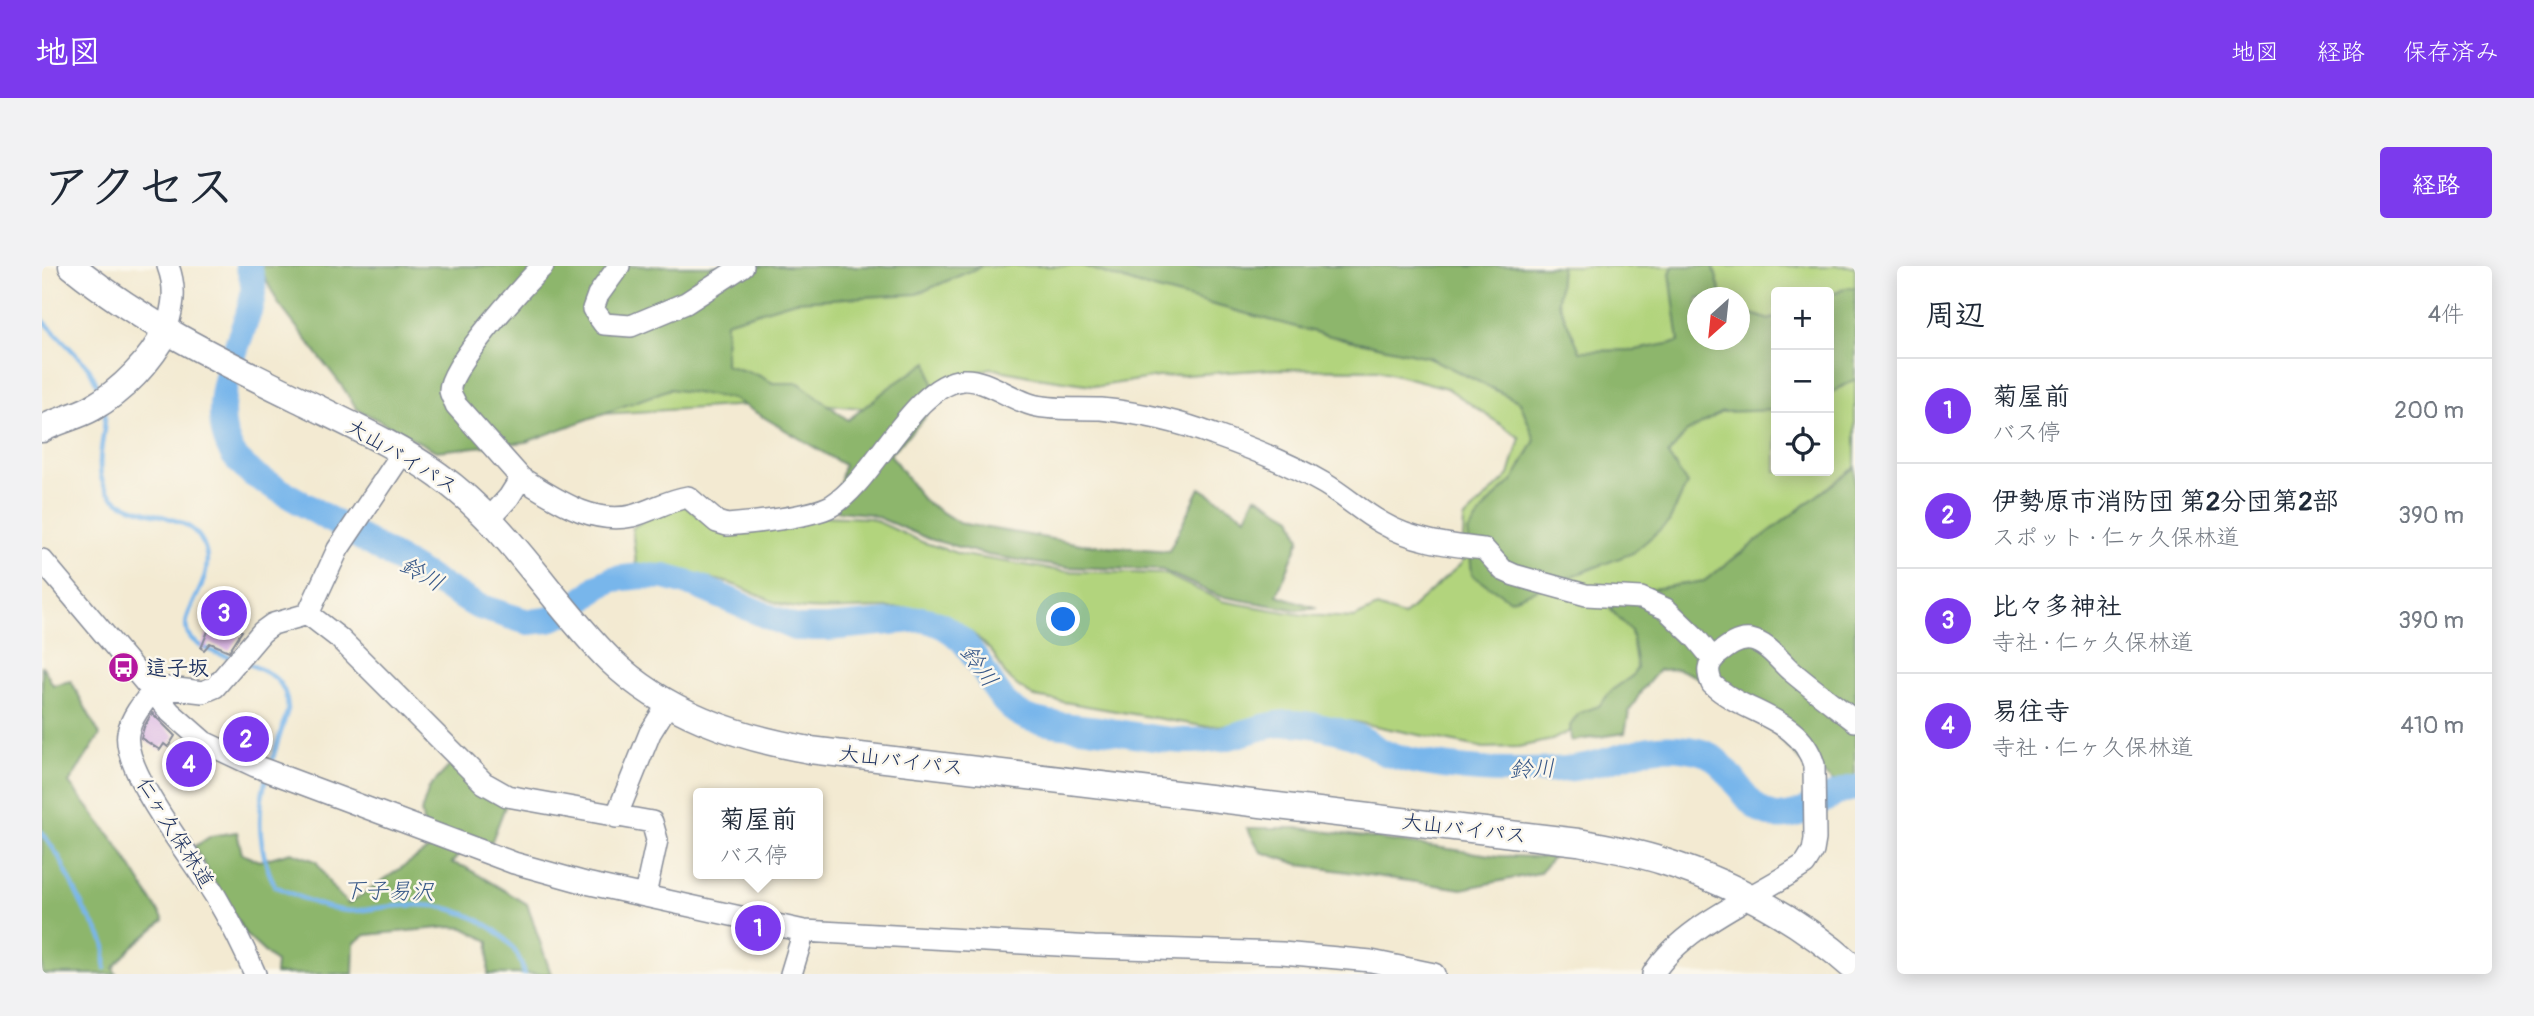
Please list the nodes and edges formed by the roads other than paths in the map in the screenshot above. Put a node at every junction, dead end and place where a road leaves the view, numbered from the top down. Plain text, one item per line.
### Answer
1 (72, 266) edge
2 (168, 266) edge
3 (543, 266) edge
4 (618, 266) edge
5 (743, 266) edge
6 (166, 331) junction
7 (42, 429) edge
8 (403, 452) junction
9 (522, 478) junction
10 (491, 518) junction
11 (42, 559) edge
12 (308, 614) junction
13 (1713, 659) junction
14 (153, 691) junction
15 (668, 704) junction
16 (1855, 721) edge
17 (616, 817) junction
18 (645, 895) junction
19 (1752, 897) junction
20 (804, 931) junction
21 (1855, 969) edge
22 (254, 974) edge
23 (791, 974) edge
24 (1434, 974) edge
25 (1653, 974) edge

1 - 6 main road, 大山バイパス
2 - 6 street
3 - 9 street
4 - 5 street
6 - 7 main road
6 - 8 main road, 大山バイパス
8 - 10 main road, 大山バイパス
8 - 12 street
9 - 10 street
9 - 13 street
10 - 15 main road, 大山バイパス
11 - 14 street
12 - 14 street
12 - 17 street
13 - 16 street
13 - 19 street
14 - 18 street
14 - 22 street, 仁ヶ久保林道
15 - 17 street
15 - 19 main road, 大山バイパス
17 - 18 street
18 - 20 street
19 - 21 main road, 大山バイパス
19 - 25 street
20 - 23 street
20 - 24 street

